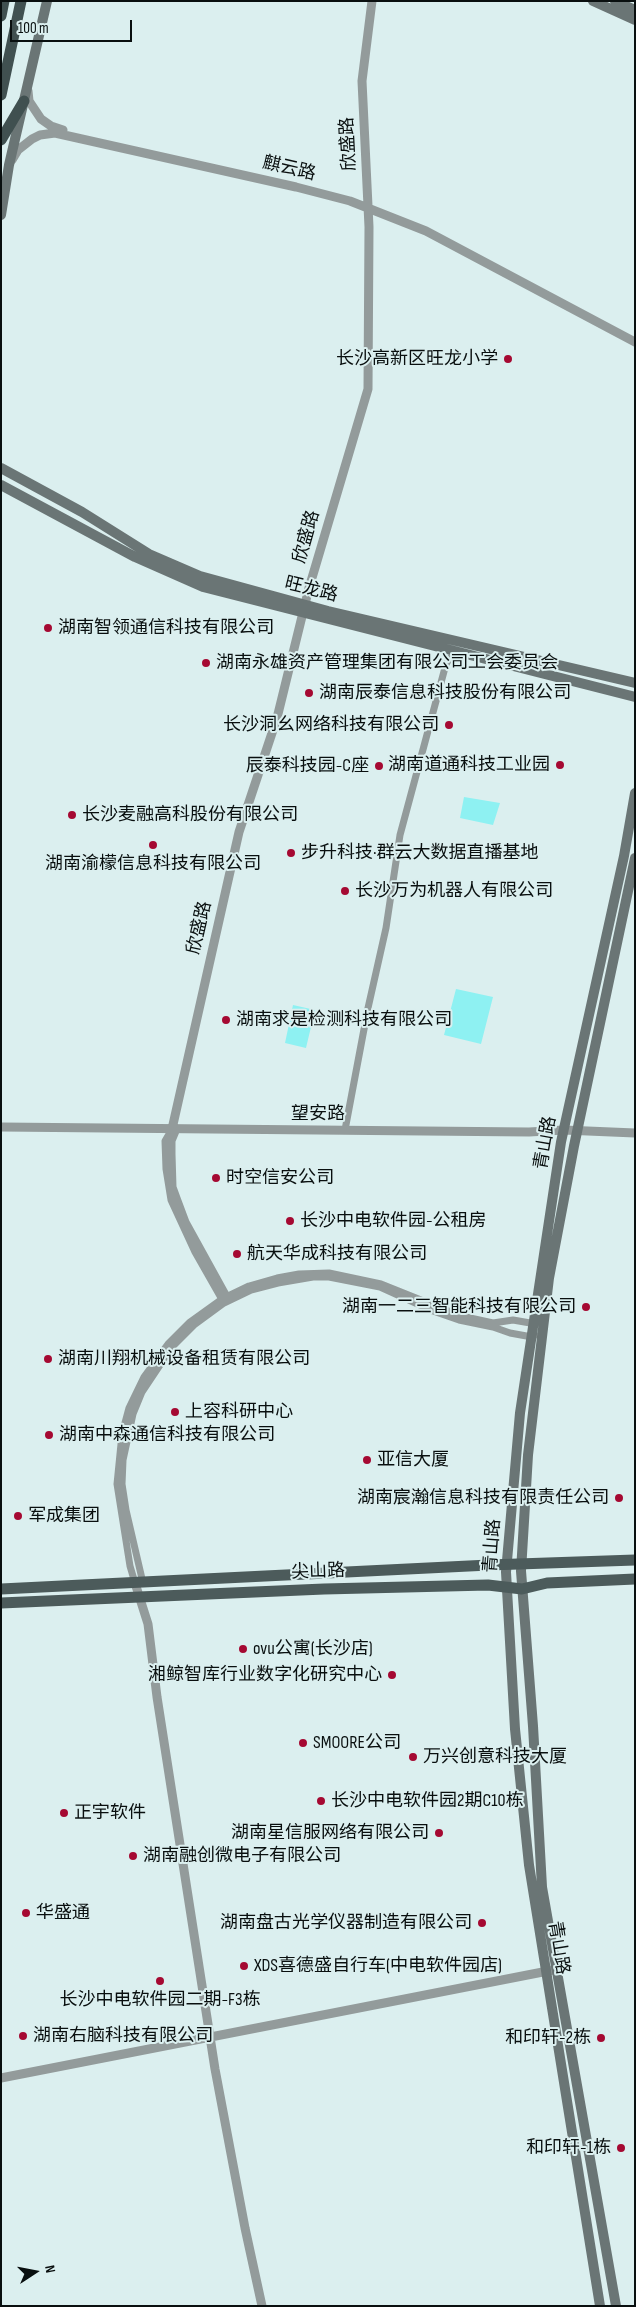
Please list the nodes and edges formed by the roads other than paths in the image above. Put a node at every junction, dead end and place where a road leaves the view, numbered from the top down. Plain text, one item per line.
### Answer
1 (4, 1) edge
2 (22, 1) edge
3 (47, 1) edge
4 (372, 1) edge
5 (376, 1) edge
6 (593, 1) edge
7 (621, 5) edge
8 (635, 10) edge
9 (1, 16) edge
10 (635, 20) edge
11 (27, 85) junction
12 (1, 95) edge
13 (24, 101) junction
14 (1, 140) edge
15 (10, 165) junction
16 (370, 206) junction
17 (1, 215) edge
18 (635, 337) edge
19 (635, 342) edge
20 (1, 468) edge
21 (1, 485) edge
22 (306, 610) junction
23 (434, 646) junction
24 (467, 654) junction
25 (632, 681) edge
26 (615, 692) junction
27 (635, 697) edge
28 (635, 705) edge
29 (635, 793) edge
30 (635, 858) edge
31 (1, 1123) edge
32 (1, 1127) edge
33 (175, 1127) junction
34 (564, 1128) junction
35 (577, 1128) junction
36 (635, 1128) edge
37 (343, 1129) junction
38 (635, 1133) edge
39 (225, 1299) junction
40 (534, 1323) junction
41 (543, 1331) junction
42 (532, 1337) junction
43 (635, 1560) edge
44 (506, 1564) junction
45 (521, 1564) junction
46 (635, 1579) edge
47 (139, 1583) junction
48 (506, 1588) junction
49 (1, 1589) edge
50 (522, 1589) junction
51 (143, 1597) junction
52 (1, 1604) edge
53 (556, 1967) junction
54 (545, 1969) junction
55 (212, 2035) junction
56 (1, 2076) edge
57 (262, 2306) edge
58 (266, 2306) edge
59 (600, 2306) edge
60 (616, 2306) edge

1 - 9 highway
2 - 12 highway
3 - 11 main road
4 - 16 street, 欣盛路
5 - 16 street, 欣盛路
6 - 7 main road
7 - 8 main road
7 - 10 main road
11 - 13 main road
11 - 16 street, 麒云路
13 - 14 highway
13 - 15 main road
15 - 16 street, 麒云路
15 - 17 main road
16 - 18 street, 麒云路
16 - 19 street, 麒云路
16 - 22 street, 欣盛路
20 - 22 main road, 旺龙路
21 - 22 main road, 旺龙路
22 - 23 main road, 旺龙路
22 - 25 main road, 旺龙路
22 - 33 street, 欣盛路
23 - 24 main road, 旺龙路
23 - 37 street
24 - 26 main road, 旺龙路
24 - 37 street
26 - 27 main road, 旺龙路
26 - 28 main road
29 - 34 main road, 青山路
30 - 35 main road, 青山路
31 - 33 street, 望安路
32 - 33 street, 望安路
33 - 37 street, 望安路
33 - 39 street
34 - 35 street, 望安路
34 - 37 street, 望安路
34 - 40 main road, 青山路
35 - 36 street, 望安路
35 - 38 street, 望安路
35 - 41 main road, 青山路
39 - 40 street
39 - 42 street
39 - 47 street
40 - 41 street
40 - 42 main road, 青山路
41 - 42 street
41 - 45 main road, 青山路
42 - 44 main road, 青山路
43 - 45 main road, 尖山路
44 - 45 main road, 尖山路
44 - 47 main road, 尖山路
44 - 48 main road, 青山路
45 - 50 main road, 青山路
46 - 50 main road, 尖山路
47 - 49 main road, 尖山路
47 - 51 street
48 - 50 main road, 尖山路
48 - 51 main road, 尖山路
48 - 54 main road, 青山路
50 - 53 main road, 青山路
51 - 52 main road, 尖山路
51 - 55 street
53 - 54 street
53 - 60 main road, 青山路
54 - 55 street
54 - 59 main road, 青山路
55 - 56 street
55 - 57 street
55 - 58 street

